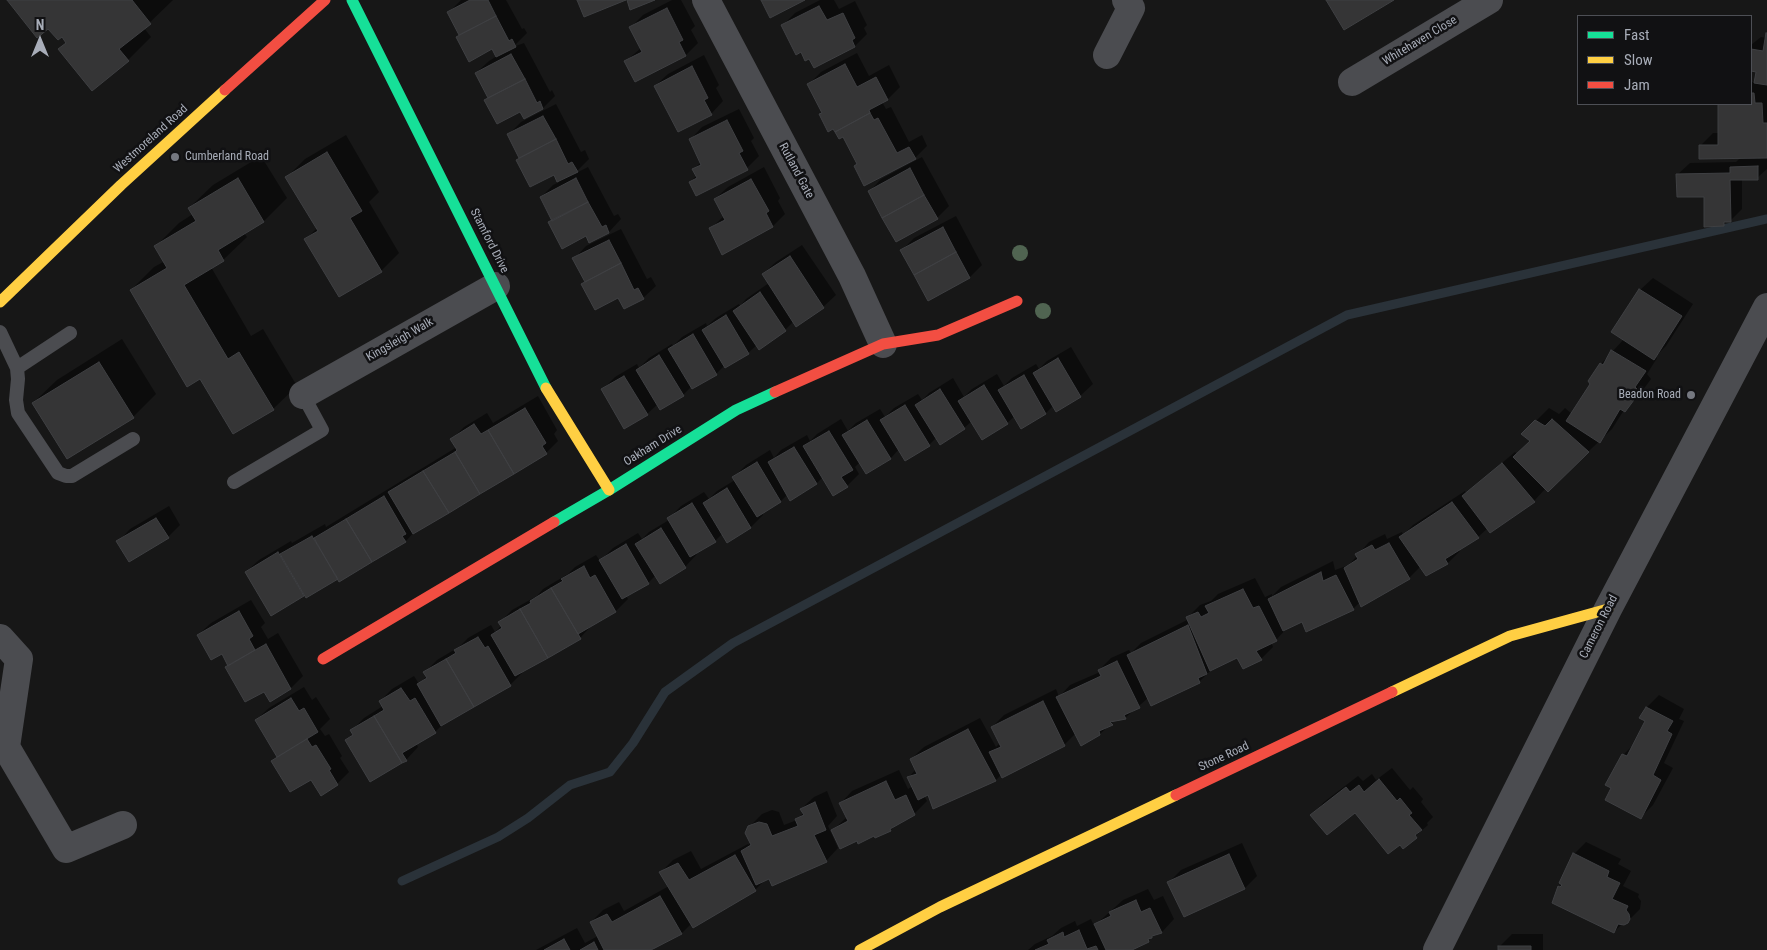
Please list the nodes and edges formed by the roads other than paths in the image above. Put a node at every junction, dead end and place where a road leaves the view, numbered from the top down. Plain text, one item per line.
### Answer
1 (325, 0) edge
2 (352, 0) edge
3 (706, 0) edge
4 (1126, 0) edge
5 (1489, 0) edge
6 (1107, 55) dead end
7 (1352, 82) dead end
8 (496, 286) junction
9 (1017, 301) dead end
10 (0, 302) edge
11 (1767, 307) edge
12 (0, 332) edge
13 (70, 333) dead end
14 (883, 344) junction
15 (17, 368) junction
16 (303, 395) joint
17 (133, 439) dead end
18 (234, 482) dead end
19 (609, 490) junction
20 (1608, 609) junction
21 (0, 638) edge
22 (323, 658) dead end
23 (123, 825) dead end
24 (860, 950) edge
25 (1437, 950) edge

1 - 10 street, Westmoreland Road
2 - 8 street, Stamford Drive
3 - 14 street, Rutland Gate
4 - 6 street
5 - 7 street, Whitehaven Close
8 - 16 street, Kingsleigh Walk
8 - 19 street, Stamford Drive
9 - 14 street, Oakham Drive
11 - 20 street, Cameron Road
12 - 15 lane
13 - 15 lane
14 - 19 street, Oakham Drive
15 - 17 lane
16 - 18 lane
19 - 22 street, Oakham Drive
20 - 24 street, Stone Road
20 - 25 street, Cameron Road
21 - 23 street

